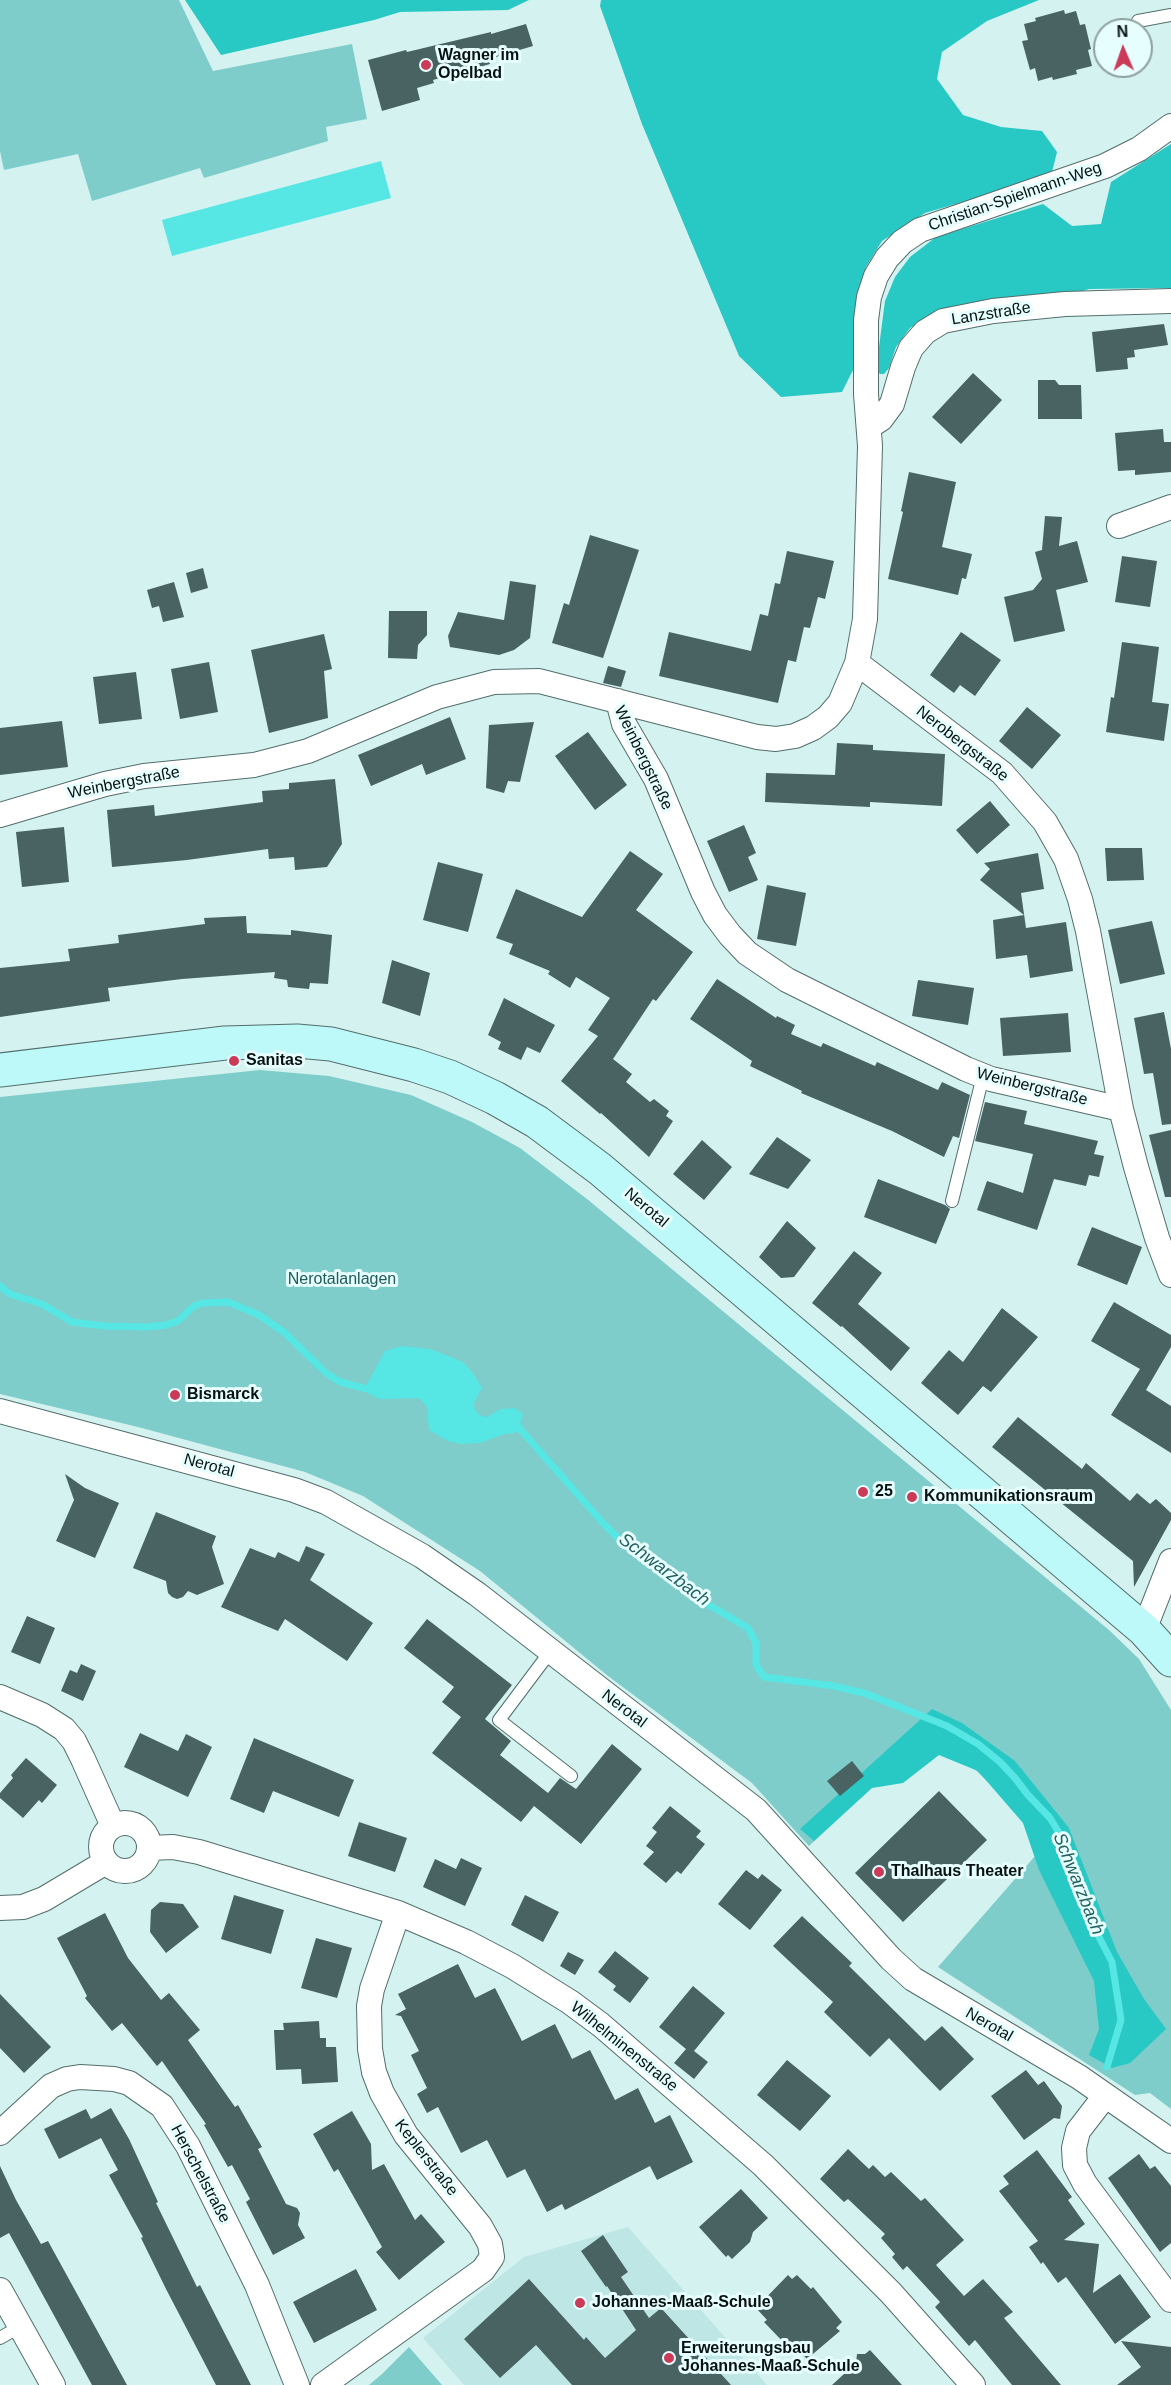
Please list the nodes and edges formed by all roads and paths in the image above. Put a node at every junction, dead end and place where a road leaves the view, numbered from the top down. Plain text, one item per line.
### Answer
1 (1171, 15) edge
2 (1153, 18) edge
3 (1171, 126) edge
4 (1171, 301) edge
5 (870, 426) junction
6 (1171, 507) edge
7 (1119, 526) dead end
8 (856, 663) junction
9 (618, 701) junction
10 (0, 815) edge
11 (0, 1070) edge
12 (983, 1076) junction
13 (1121, 1109) junction
14 (952, 1201) dead end
15 (1171, 1275) edge
16 (0, 1411) edge
17 (1171, 1561) edge
18 (1144, 1630) junction
19 (550, 1652) junction
20 (1171, 1660) edge
21 (0, 1697) edge
22 (571, 1776) dead end
23 (113, 1826) junction
24 (149, 1848) junction
25 (106, 1862) junction
26 (0, 1908) edge
27 (398, 1913) junction
28 (1105, 2096) junction
29 (0, 2133) edge
30 (1171, 2141) edge
31 (0, 2290) edge
32 (1171, 2300) edge
33 (10, 2332) edge
34 (53, 2385) edge
35 (297, 2385) edge
36 (323, 2385) edge
37 (973, 2385) edge

1 - 2 lane
3 - 5 street, Christian-Spielmann-Weg
4 - 5 street, Lanzstraße
5 - 8 street
6 - 7 street
8 - 9 street
8 - 13 street, Nerobergstraße
9 - 10 street, Weinbergstraße
9 - 12 street, Weinbergstraße
11 - 18 street, Nerotal
12 - 13 street, Weinbergstraße
12 - 14 lane
13 - 15 street, Nerobergstraße
16 - 19 street, Nerotal
17 - 18 street
18 - 20 street, Nerotal
19 - 22 lane
19 - 28 street, Nerotal
21 - 23 street
23 - 24 street
23 - 25 street
24 - 25 street
24 - 27 street, Wilhelminenstraße
25 - 26 street
27 - 36 street, Keplerstraße
27 - 37 street, Wilhelminenstraße
28 - 30 street, Nerotal
28 - 32 street
29 - 35 street, Herschelstraße
31 - 33 street
33 - 34 street

